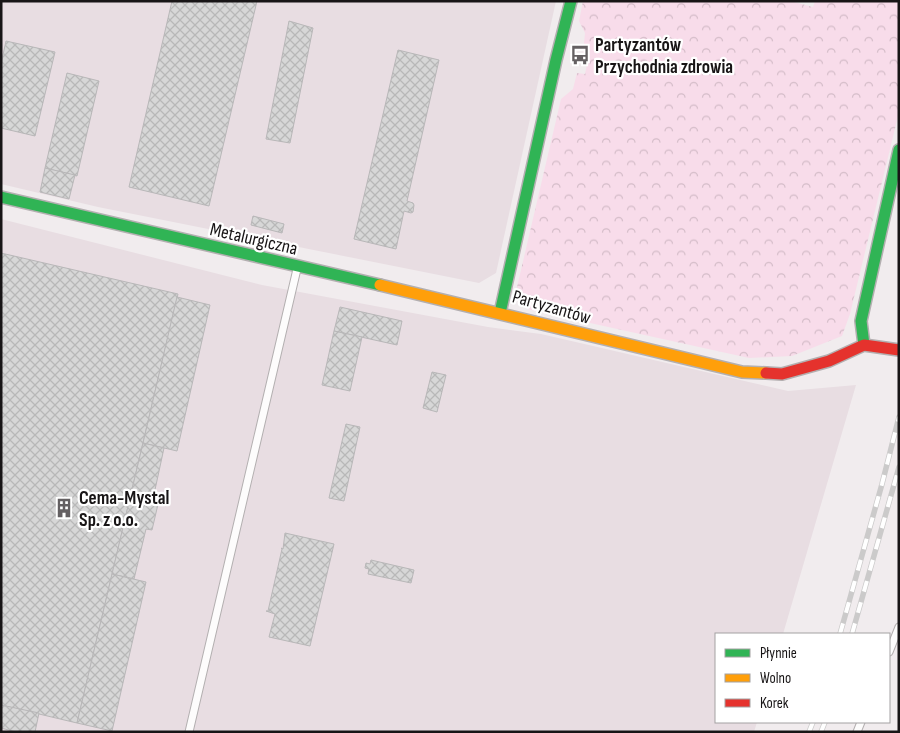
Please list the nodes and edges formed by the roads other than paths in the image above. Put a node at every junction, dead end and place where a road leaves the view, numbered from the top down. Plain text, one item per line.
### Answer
1 (571, 1) edge
2 (899, 150) edge
3 (1, 197) edge
4 (297, 266) junction
5 (500, 313) junction
6 (864, 345) junction
7 (899, 350) edge
8 (899, 627) edge
9 (890, 650) edge
10 (190, 732) edge

1 - 5 street, Partyzantów
2 - 6 street
3 - 4 street, Metalurgiczna
4 - 5 street, Metalurgiczna
4 - 10 lane
5 - 6 street, Partyzantów
6 - 7 street
8 - 9 lane

